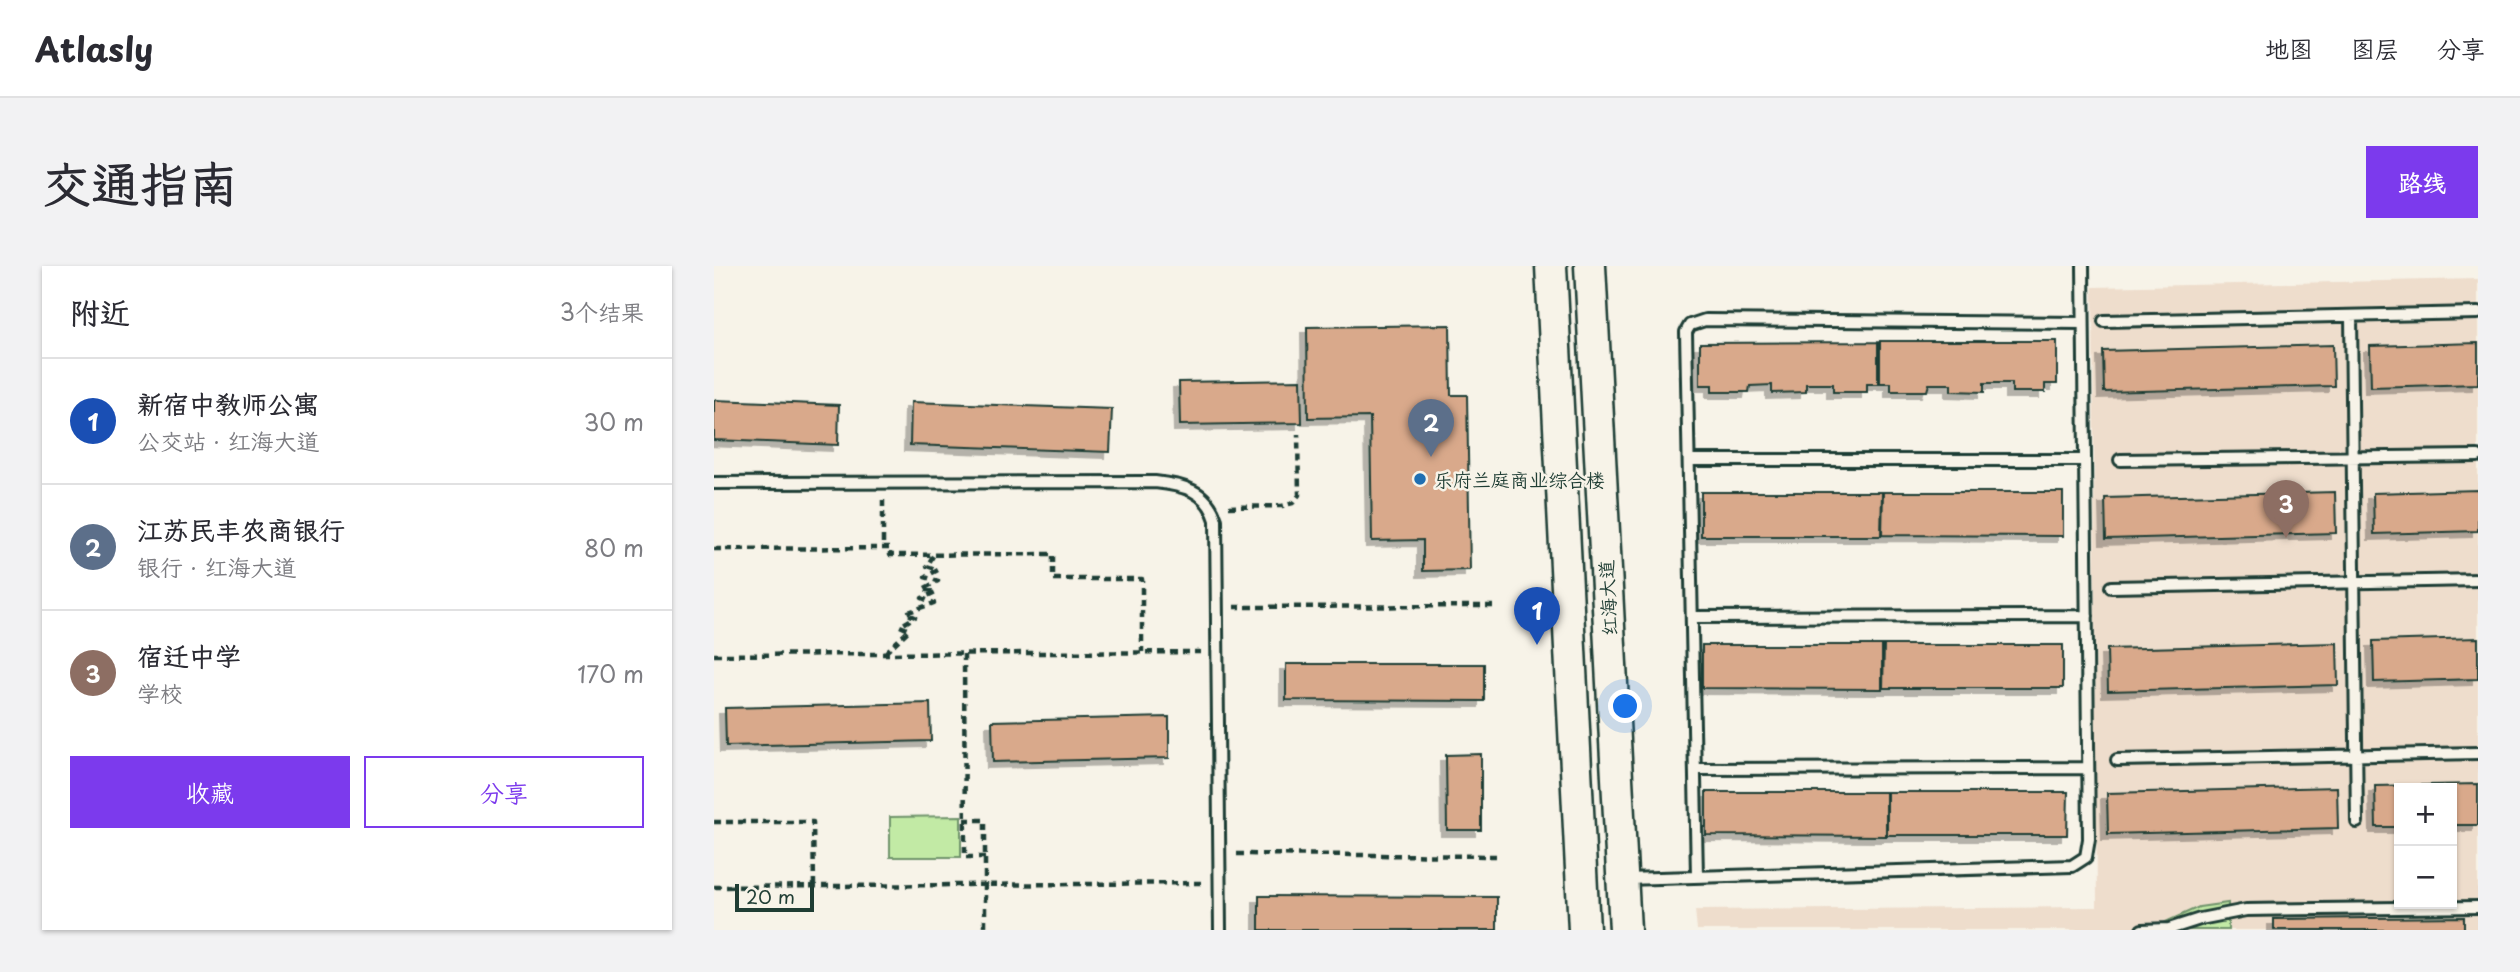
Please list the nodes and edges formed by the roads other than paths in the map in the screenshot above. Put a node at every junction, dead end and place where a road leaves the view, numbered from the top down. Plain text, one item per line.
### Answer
1 (1552, 266) edge
2 (1590, 266) edge
3 (2083, 266) edge
4 (2478, 313) edge
5 (2351, 316) junction
6 (2104, 321) dead end
7 (2083, 323) junction
8 (2478, 456) edge
9 (2353, 458) junction
10 (1689, 460) junction
11 (2085, 460) junction
12 (2120, 460) dead end
13 (714, 483) edge
14 (2478, 580) edge
15 (2354, 582) junction
16 (2111, 587) dead end
17 (2087, 616) junction
18 (1692, 617) junction
19 (2478, 753) edge
20 (2356, 755) junction
21 (2117, 760) dead end
22 (2088, 768) junction
23 (1695, 769) junction
24 (2357, 822) dead end
25 (1697, 876) junction
26 (1622, 880) junction
27 (2478, 907) edge
28 (1628, 928) edge
29 (1220, 930) edge
30 (1584, 930) edge
31 (2142, 930) edge

1 - 30 main road, 红海大道
2 - 26 main road, 红海大道
3 - 7 lane
4 - 5 lane
5 - 6 lane
5 - 9 lane
7 - 10 lane
7 - 11 lane
8 - 9 lane
9 - 12 lane
9 - 15 lane
10 - 11 lane
10 - 18 lane
11 - 17 lane
13 - 29 lane
14 - 15 lane
15 - 16 lane
15 - 20 lane
17 - 18 lane
17 - 22 lane
18 - 23 lane
19 - 20 lane
20 - 21 lane
20 - 24 lane
22 - 23 lane
22 - 25 lane
23 - 25 lane
25 - 26 lane
26 - 28 main road, 红海大道
27 - 31 lane

